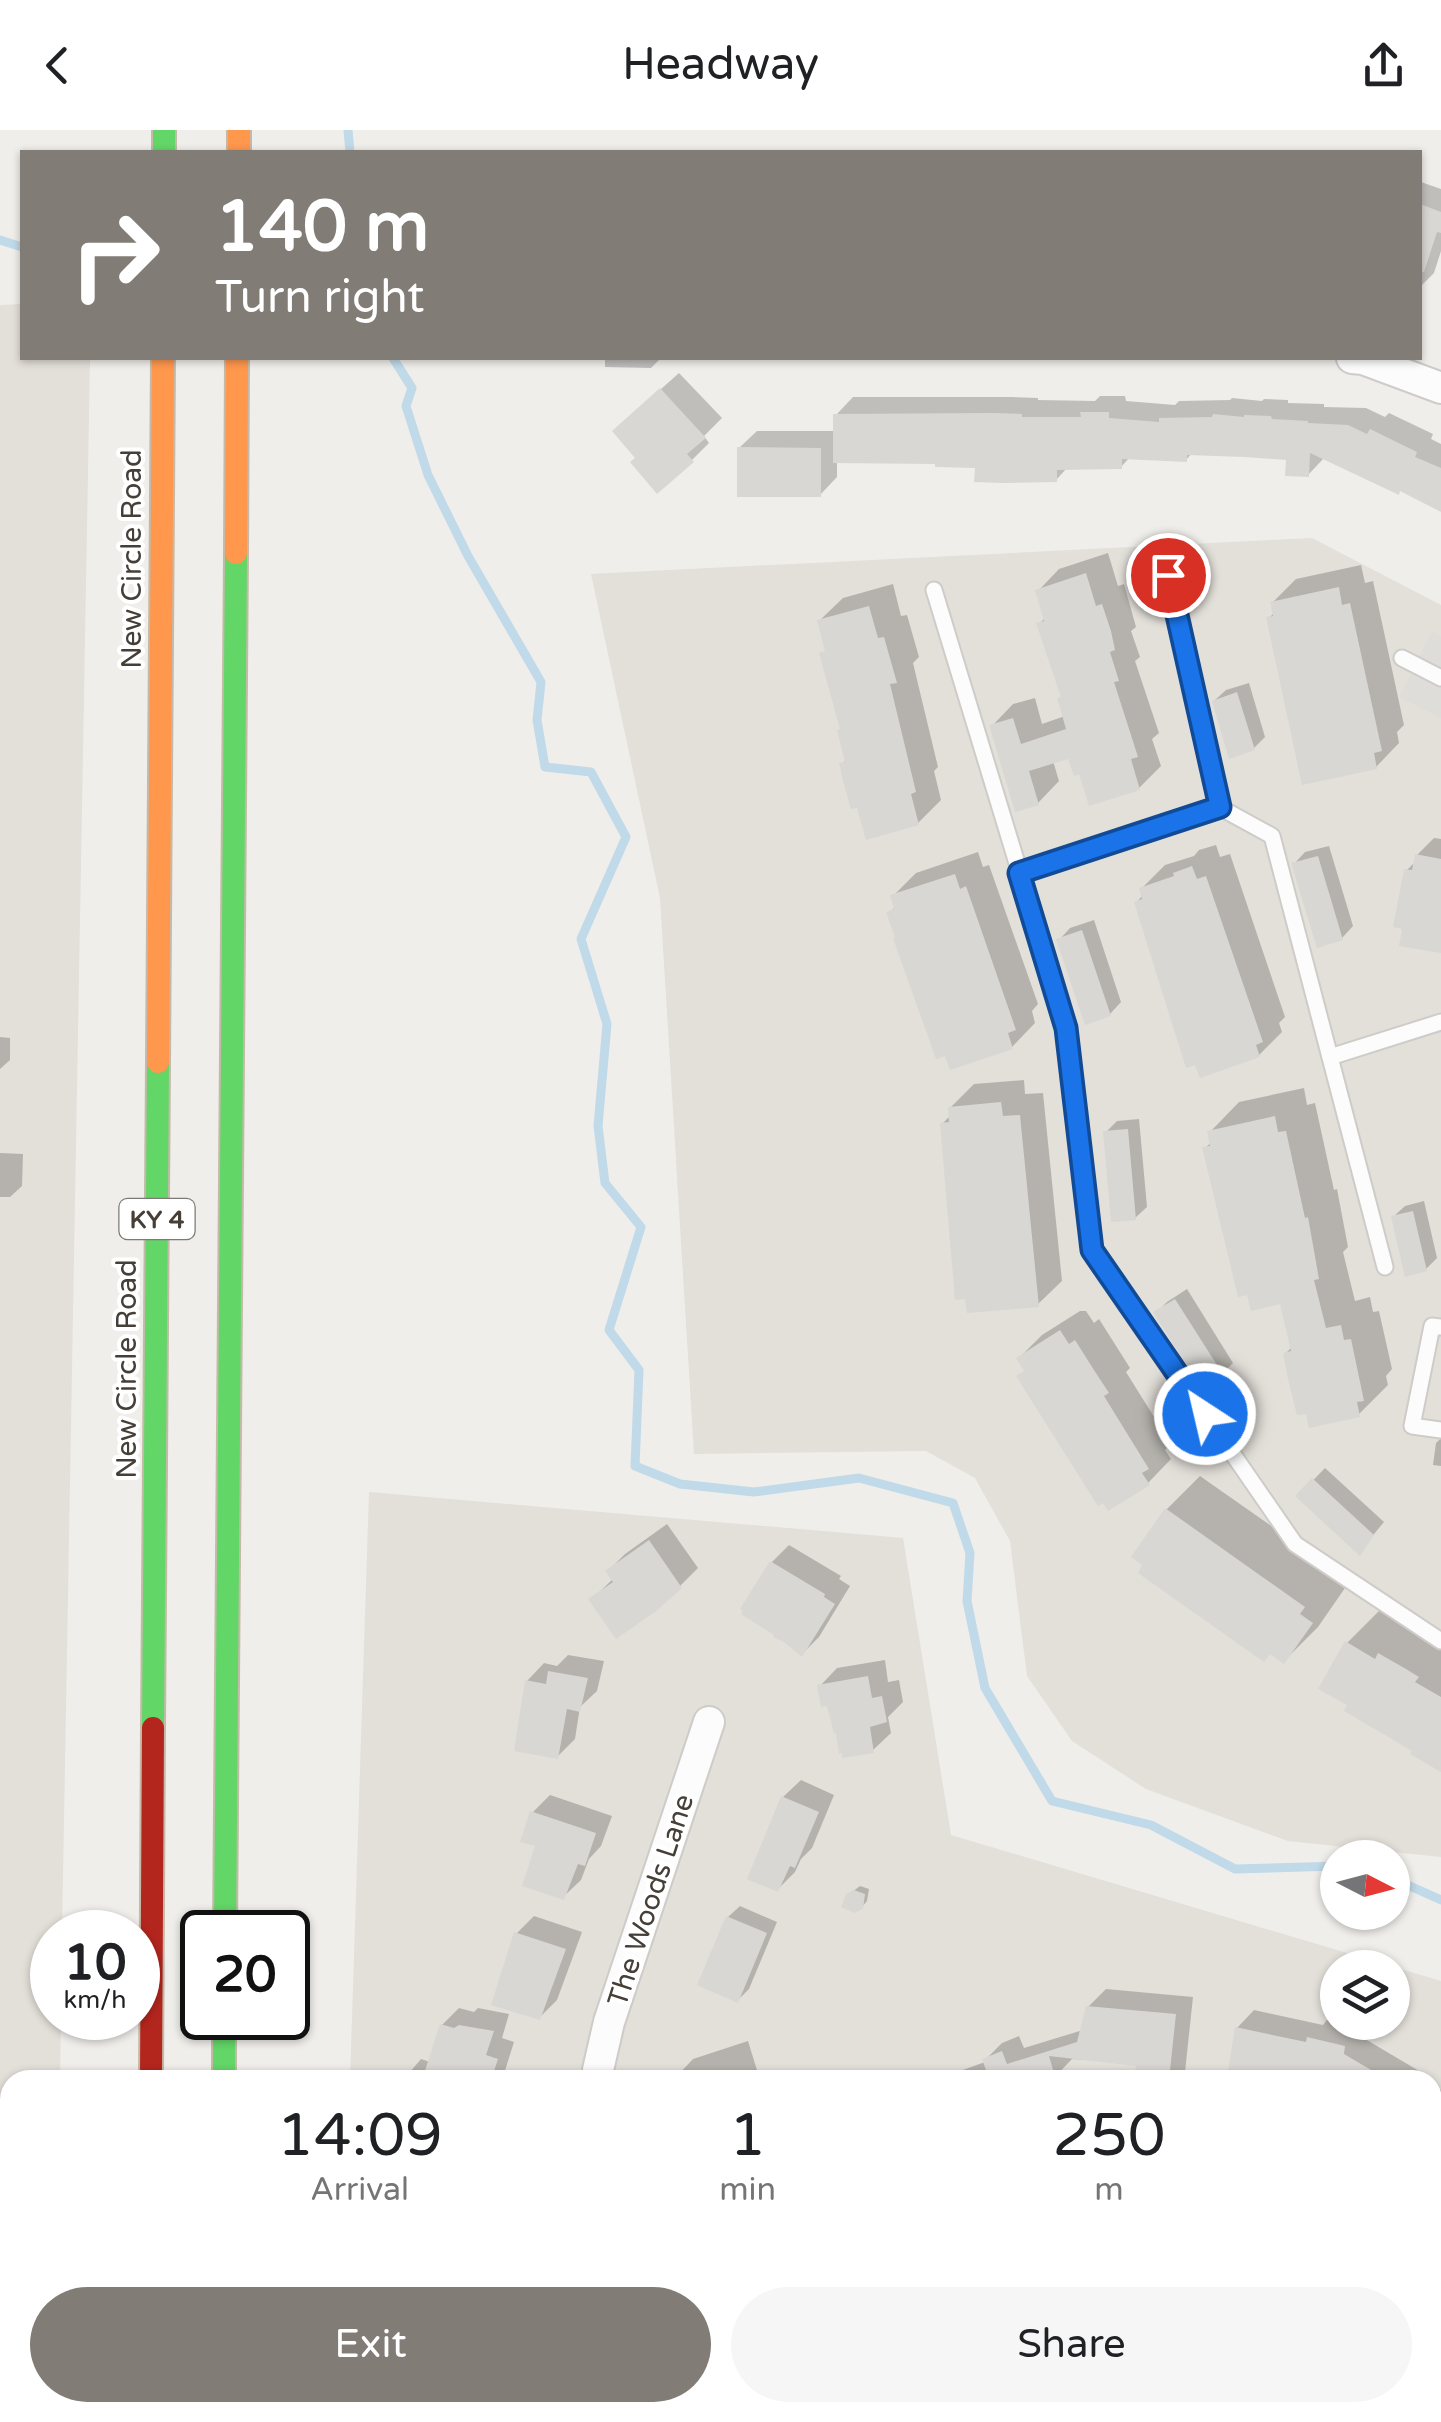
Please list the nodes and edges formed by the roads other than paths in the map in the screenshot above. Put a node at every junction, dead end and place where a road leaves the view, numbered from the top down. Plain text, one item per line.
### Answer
1 (163, 360) edge
2 (237, 360) edge
3 (1367, 360) edge
4 (1441, 388) edge
5 (1168, 575) dead end
6 (934, 590) dead end
7 (1402, 658) dead end
8 (1441, 678) edge
9 (1220, 807) junction
10 (1019, 873) junction
11 (1441, 1022) edge
12 (1330, 1057) junction
13 (1385, 1267) dead end
14 (1441, 1327) edge
15 (1441, 1430) edge
16 (1441, 1640) edge
17 (709, 1722) dead end
18 (225, 1910) edge
19 (224, 2040) edge
20 (151, 2070) edge
21 (224, 2070) edge
22 (598, 2070) edge

1 - 20 highway, New Circle Road / KY 4
2 - 18 highway, KY 4
3 - 4 street
5 - 9 lane
6 - 10 lane
7 - 8 lane
9 - 10 lane
9 - 12 lane
10 - 16 lane
11 - 12 lane
12 - 13 lane
14 - 15 lane
17 - 22 street, The Woods Lane
19 - 21 highway

